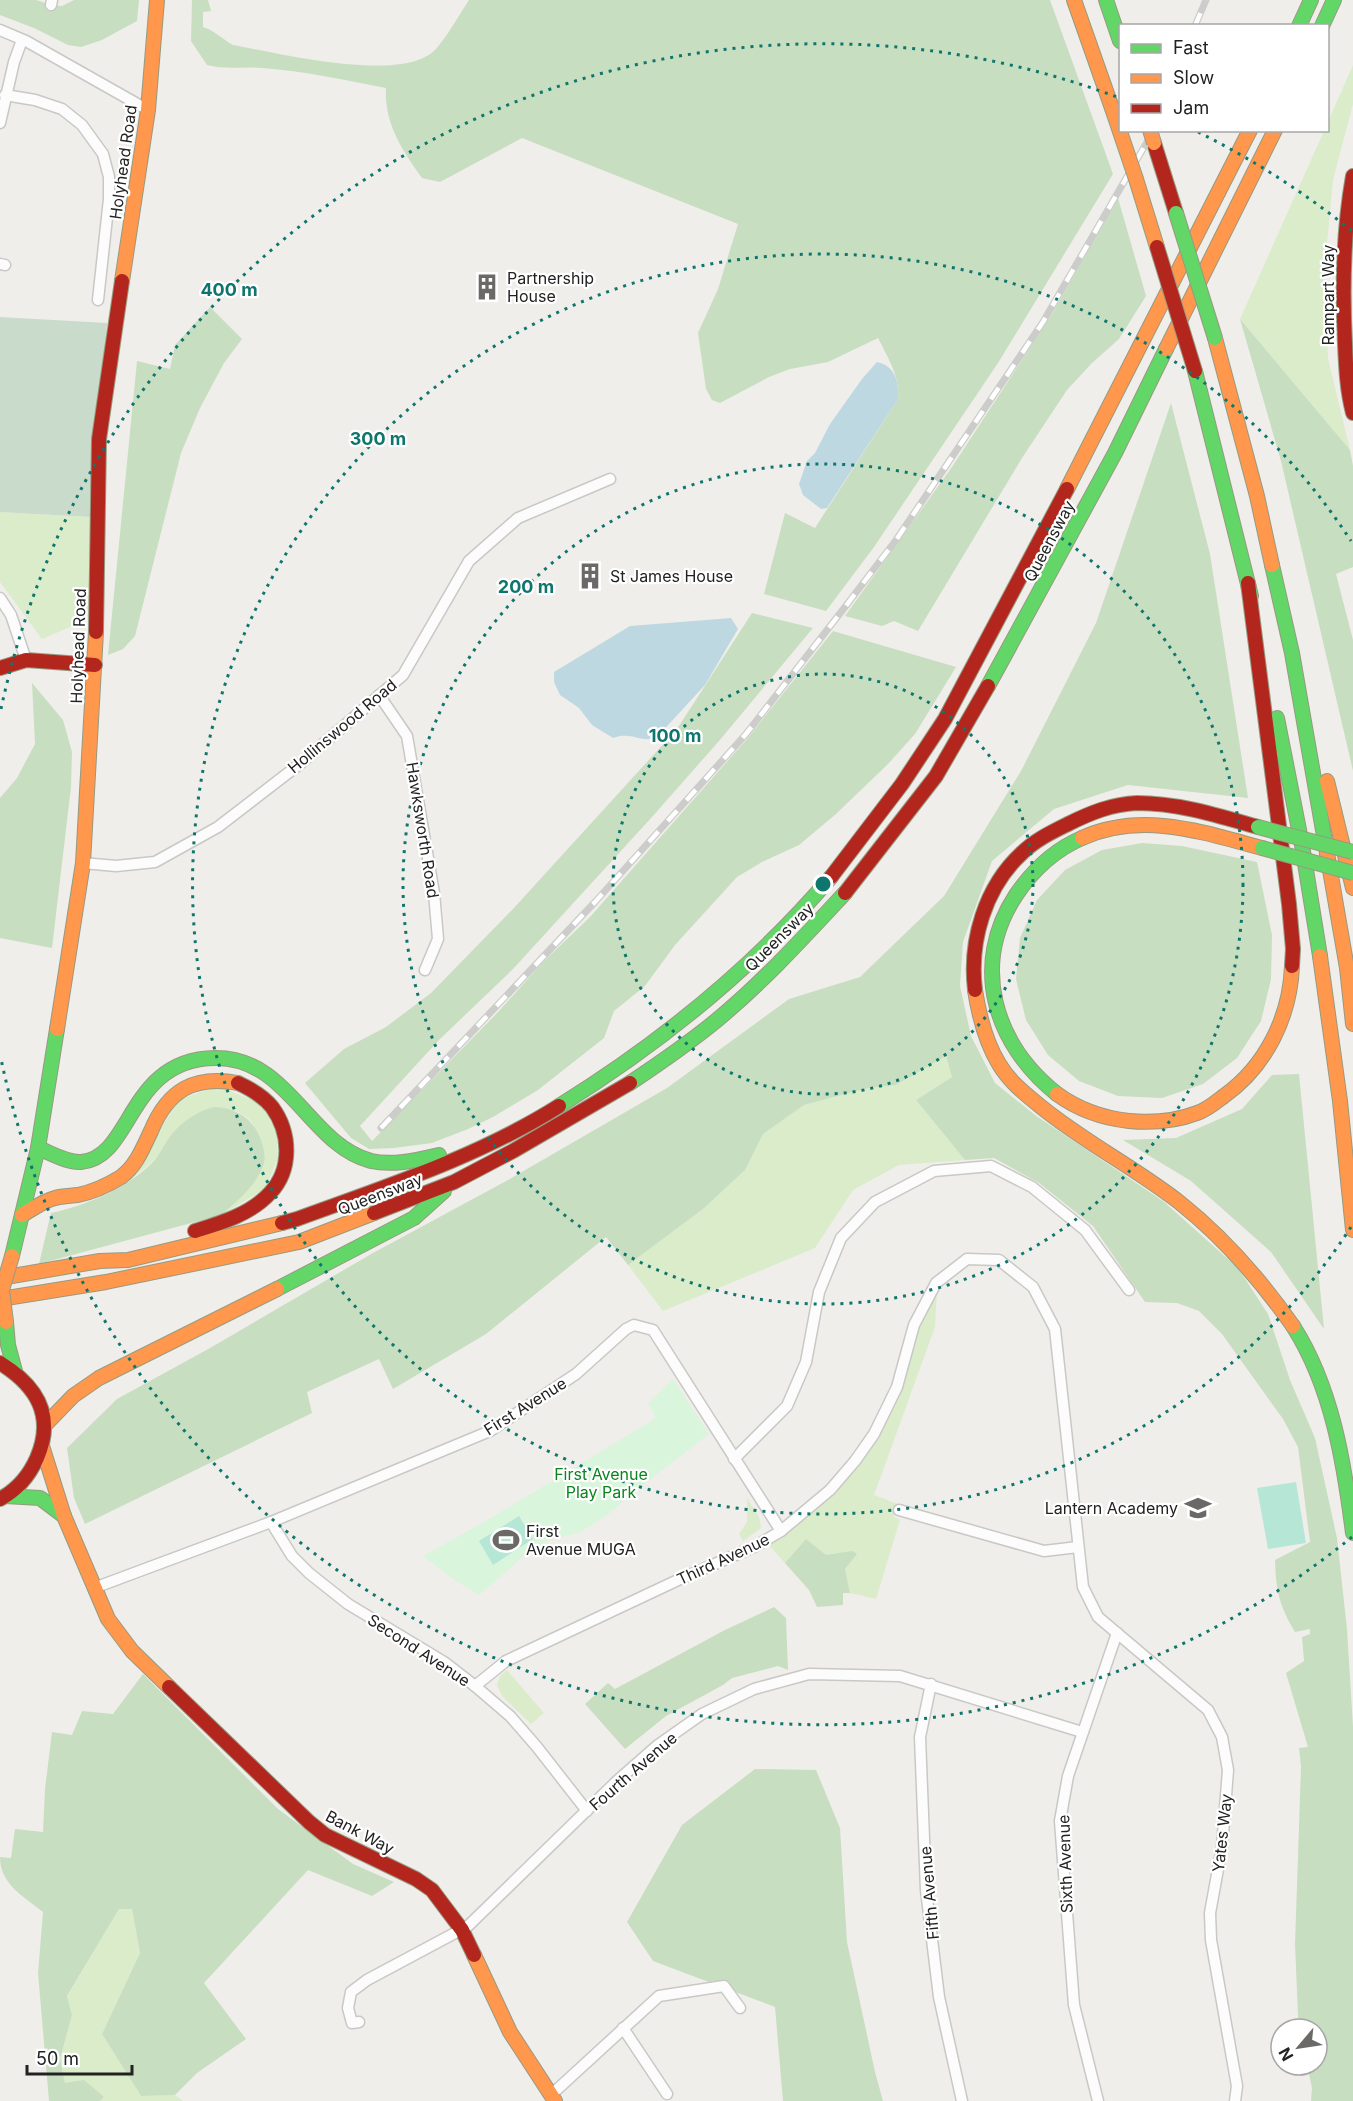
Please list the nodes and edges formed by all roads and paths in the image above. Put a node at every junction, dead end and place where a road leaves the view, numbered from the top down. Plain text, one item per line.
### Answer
1 (157, 0) edge
2 (1074, 0) edge
3 (1106, 0) edge
4 (1311, 0) edge
5 (1334, 0) edge
6 (1300, 24) edge
7 (1323, 24) edge
8 (0, 30) edge
9 (1119, 38) edge
10 (22, 40) junction
11 (5, 95) junction
12 (148, 110) junction
13 (0, 123) edge
14 (1119, 126) edge
15 (1121, 132) edge
16 (1249, 132) edge
17 (1274, 132) edge
18 (1152, 137) edge
19 (1353, 176) edge
20 (98, 300) dead end
21 (1353, 414) edge
22 (610, 478) dead end
23 (1248, 583) junction
24 (0, 598) edge
25 (1292, 653) junction
26 (26, 660) junction
27 (95, 665) junction
28 (0, 668) edge
29 (379, 695) junction
30 (1353, 852) edge
31 (83, 862) junction
32 (1353, 873) edge
33 (1353, 888) edge
34 (425, 970) dead end
35 (1353, 1024) edge
36 (574, 1097) junction
37 (38, 1148) junction
38 (454, 1182) junction
39 (22, 1215) junction
40 (1353, 1230) edge
41 (100, 1261) junction
42 (1, 1290) edge
43 (1129, 1290) dead end
44 (0, 1363) edge
45 (15, 1371) junction
46 (44, 1436) junction
47 (734, 1459) junction
48 (3, 1497) edge
49 (899, 1510) dead end
50 (64, 1516) junction
51 (271, 1522) junction
52 (781, 1531) junction
53 (1353, 1533) edge
54 (1078, 1547) junction
55 (94, 1588) junction
56 (1098, 1617) joint
57 (1117, 1633) junction
58 (931, 1684) junction
59 (475, 1686) junction
60 (1082, 1732) junction
61 (587, 1811) junction
62 (462, 1930) junction
63 (740, 2008) dead end
64 (359, 2022) dead end
65 (623, 2028) junction
66 (667, 2094) dead end
67 (553, 2098) edge
68 (962, 2101) edge
69 (1098, 2101) edge
70 (1235, 2101) edge

1 - 12 main road, Holyhead Road
2 - 14 main road, bridge
3 - 9 main road
4 - 6 main road
5 - 7 main road
8 - 10 street
10 - 11 street
10 - 12 street
11 - 13 street
11 - 20 street
12 - 27 main road, Holyhead Road
15 - 23 main road, bridge
16 - 36 main road, Queensway
17 - 38 main road, Queensway
18 - 25 main road, bridge
19 - 21 main road, Rampart Way
22 - 29 street, Hollinswood Road
23 - 32 main road, bridge
23 - 40 main road
24 - 26 street
25 - 33 main road
25 - 35 main road
26 - 27 main road
26 - 28 main road
27 - 31 main road, Holyhead Road
29 - 31 street, Hollinswood Road
29 - 34 street, Hawksworth Road
30 - 53 main road, bridge
31 - 37 main road, Holyhead Road
36 - 37 main road
36 - 41 main road, Queensway
37 - 39 main road, Holyhead Road
38 - 42 main road, Queensway
38 - 46 main road
39 - 41 main road
39 - 42 main road, Holyhead Road, bridge
41 - 42 main road, Queensway
42 - 45 main road, Holyhead Road, bridge
43 - 47 street
44 - 45 main road
45 - 46 main road, Bank Way
46 - 48 main road
46 - 50 main road, Bank Way
47 - 51 street, First Avenue
47 - 52 street, First Avenue
48 - 50 main road
49 - 54 street
50 - 55 main road, Bank Way
51 - 55 street, First Avenue
51 - 59 street, Second Avenue
52 - 54 street, Third Avenue
52 - 59 street, Third Avenue
54 - 56 street, Third Avenue
55 - 62 main road, Bank Way
56 - 57 street, Yates Way
57 - 60 street, Sixth Avenue
57 - 70 street, Yates Way
58 - 60 street, Fourth Avenue
58 - 61 street, Fourth Avenue
58 - 68 street, Fifth Avenue
59 - 61 street, Second Avenue
60 - 69 street, Sixth Avenue
61 - 62 street, Fourth Avenue
62 - 64 street, Fourth Avenue
62 - 67 main road, Bank Way
63 - 65 street
65 - 66 street
65 - 67 street

